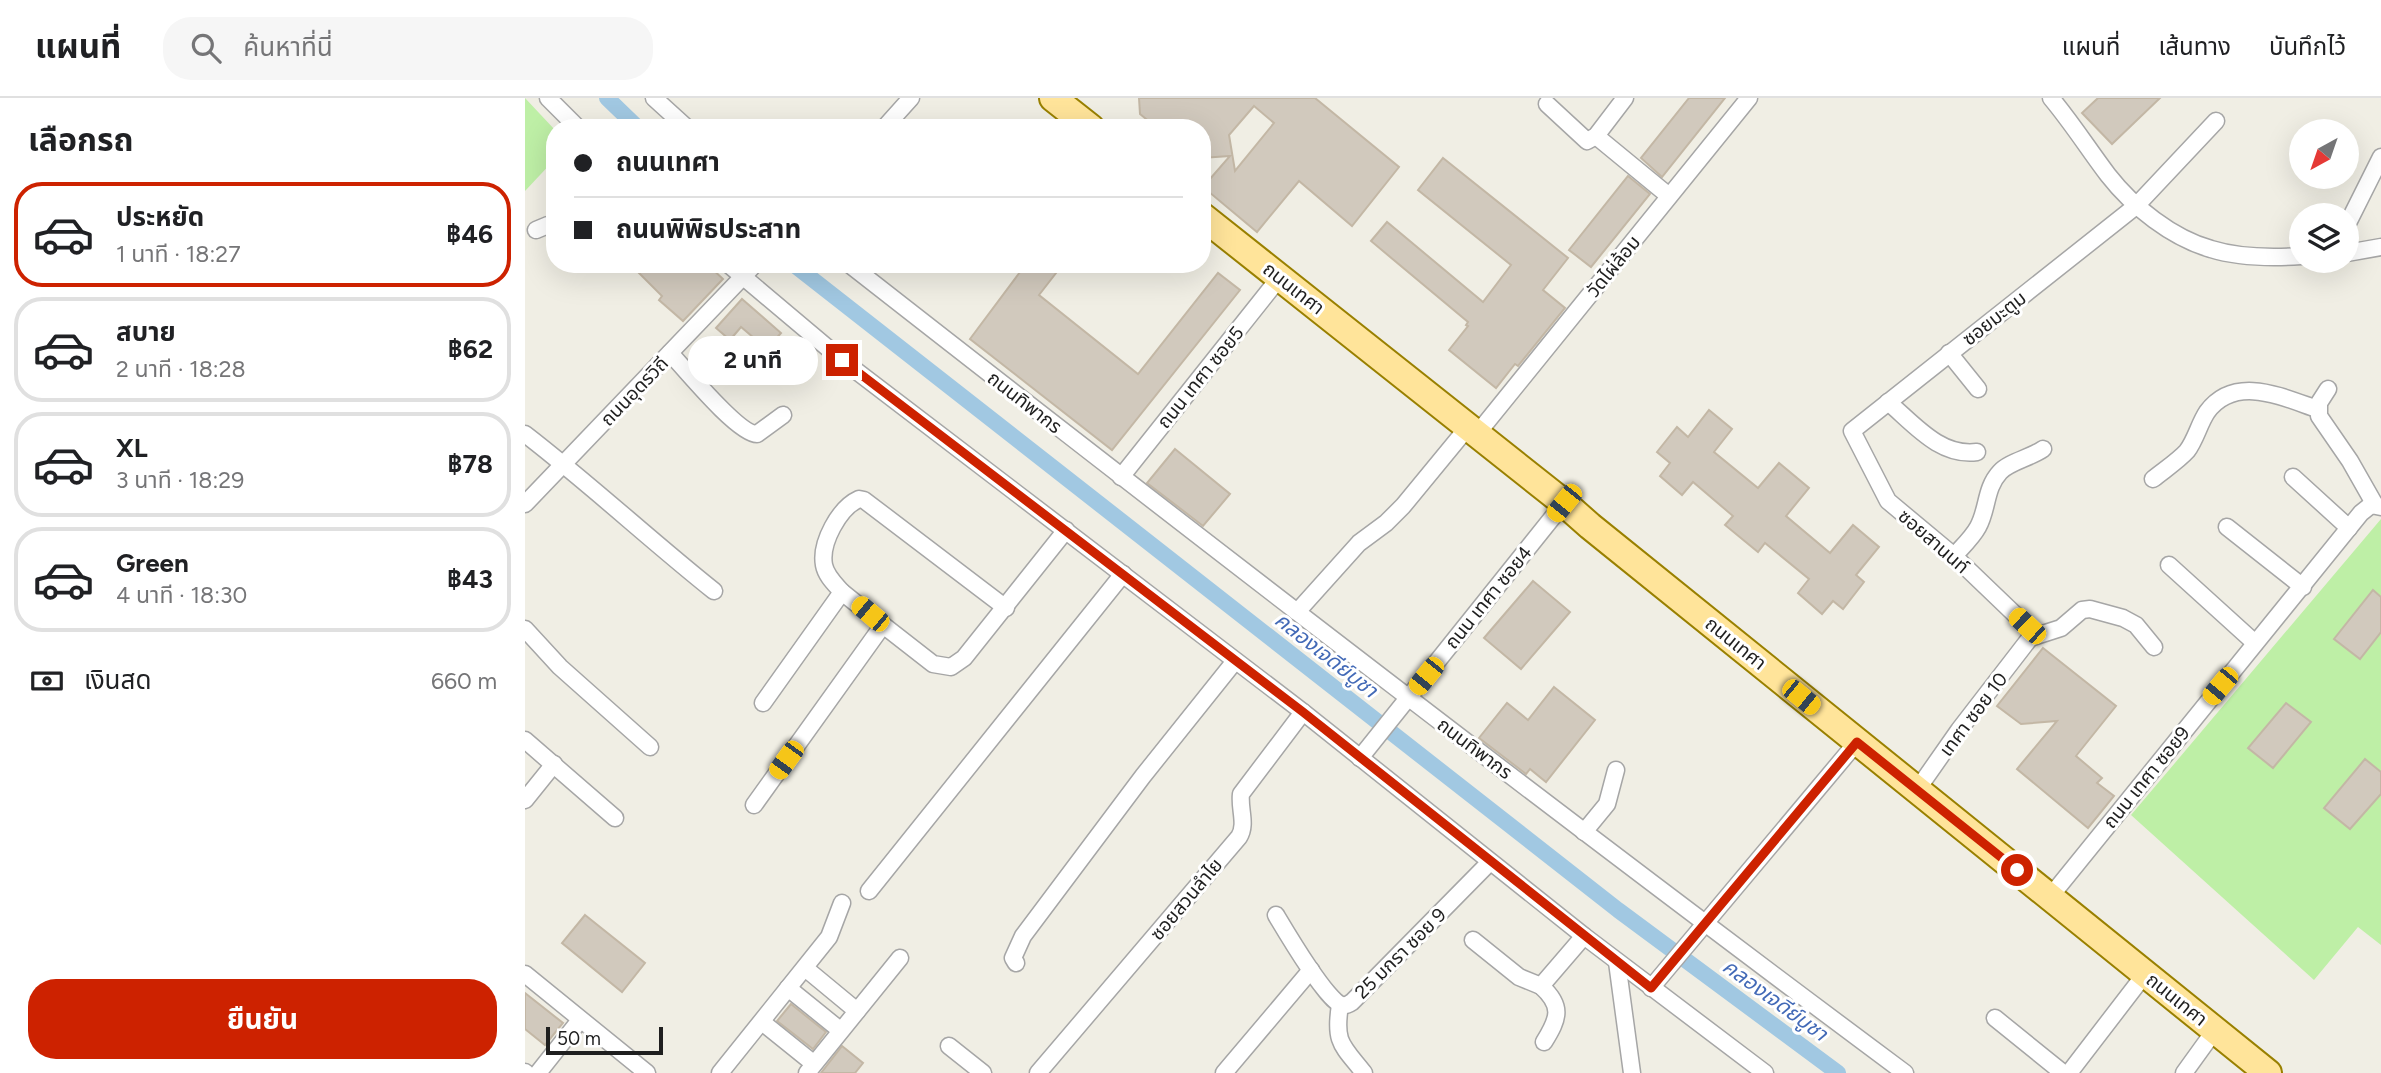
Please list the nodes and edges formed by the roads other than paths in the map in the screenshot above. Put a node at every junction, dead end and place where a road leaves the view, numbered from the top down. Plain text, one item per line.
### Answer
1 (548, 98) edge
2 (653, 98) edge
3 (911, 98) edge
4 (1625, 98) edge
5 (2051, 98) edge
6 (1747, 99) edge
7 (1065, 101) edge
8 (1547, 104) dead end
9 (569, 119) edge
10 (677, 119) edge
11 (892, 119) edge
12 (1082, 119) edge
13 (2216, 121) dead end
14 (1596, 136) junction
15 (2381, 157) edge
16 (1669, 195) junction
17 (2358, 203) edge
18 (2136, 206) junction
19 (1211, 223) edge
20 (546, 226) edge
21 (537, 230) dead end
22 (2381, 247) edge
23 (2359, 251) edge
24 (2289, 256) edge
25 (738, 273) edge
26 (746, 273) edge
27 (860, 273) edge
28 (1280, 276) junction
29 (742, 277) junction
30 (670, 353) junction
31 (1949, 354) junction
32 (1978, 389) dead end
33 (2328, 389) dead end
34 (1888, 402) junction
35 (2317, 409) junction
36 (783, 415) dead end
37 (1473, 430) junction
38 (1852, 431) joint
39 (525, 434) edge
40 (2043, 449) dead end
41 (1977, 452) dead end
42 (563, 464) junction
43 (1121, 477) junction
44 (2294, 477) dead end
45 (2153, 479) dead end
46 (1564, 503) junction
47 (525, 504) edge
48 (2378, 505) edge
49 (2227, 527) dead end
50 (2349, 528) junction
51 (1066, 530) junction
52 (1954, 556) junction
53 (2169, 565) dead end
54 (1123, 574) junction
55 (2303, 587) junction
56 (713, 591) dead end
57 (842, 592) junction
58 (1006, 608) junction
59 (1297, 612) junction
60 (883, 625) junction
61 (525, 629) edge
62 (2030, 638) junction
63 (2255, 643) junction
64 (2154, 646) dead end
65 (1235, 661) junction
66 (763, 703) dead end
67 (1404, 703) junction
68 (1303, 712) junction
69 (525, 740) edge
70 (1857, 742) junction
71 (650, 747) dead end
72 (1364, 752) junction
73 (554, 764) junction
74 (1616, 770) dead end
75 (1917, 790) junction
76 (525, 800) edge
77 (754, 805) dead end
78 (615, 818) dead end
79 (1584, 832) junction
80 (1490, 862) junction
81 (869, 891) dead end
82 (2050, 897) junction
83 (842, 903) dead end
84 (1276, 915) dead end
85 (1699, 930) junction
86 (1584, 936) junction
87 (1473, 940) dead end
88 (900, 958) dead end
89 (1016, 962) dead end
90 (1617, 962) junction
91 (805, 968) junction
92 (1311, 970) junction
93 (525, 974) edge
94 (2145, 974) junction
95 (1656, 982) junction
96 (1541, 986) junction
97 (788, 988) junction
98 (1340, 1005) junction
99 (856, 1011) junction
100 (1995, 1018) dead end
101 (580, 1020) junction
102 (762, 1022) junction
103 (840, 1030) junction
104 (2215, 1030) junction
105 (1544, 1042) dead end
106 (949, 1046) dead end
107 (810, 1068) edge
108 (726, 1071) edge
109 (538, 1073) edge
110 (647, 1073) edge
111 (983, 1073) edge
112 (1038, 1073) edge
113 (1224, 1073) edge
114 (1364, 1073) edge
115 (1632, 1073) edge
116 (1765, 1073) edge
117 (1905, 1073) edge
118 (2063, 1073) edge
119 (2069, 1073) edge
120 (2184, 1073) edge
121 (2268, 1073) edge

1 - 9 street
2 - 10 street
3 - 11 street
4 - 14 street
5 - 18 street
6 - 16 street, วัดไผ่ล้อม
7 - 12 main road
8 - 14 street
13 - 18 street, ซอยมะตูม
14 - 16 street
15 - 17 street
16 - 37 street, วัดไผ่ล้อม
18 - 24 street
18 - 31 street, ซอยมะตูม
19 - 28 main road, ถนนเทศา
20 - 21 street
22 - 23 street
25 - 29 street
26 - 29 street, ถนนอุดรวิถี
27 - 43 street, ถนนทิพากร
28 - 37 main road, ถนนเทศา
28 - 43 street, ถนน เทศา ซอย5
29 - 30 street, ถนนอุดรวิถี
29 - 51 street
30 - 36 street
30 - 42 street, ถนนอุดรวิถี
31 - 32 street
31 - 34 street, ซอยมะตูม
33 - 35 street
34 - 38 street, ซอยมะตูม
34 - 41 street
35 - 45 street
35 - 48 street
37 - 46 main road, ถนนเทศา
37 - 59 street, วัดไผ่ล้อม
38 - 52 street, ซอยสานนท์
39 - 42 street
40 - 52 street
42 - 47 street, ถนนอุดรวิถี
42 - 56 street
43 - 59 street, ถนนทิพากร
44 - 50 street
46 - 67 street, ถนน เทศา ซอย4
46 - 70 main road, ถนนเทศา
48 - 50 street, ถนน เทศา ซอย9
49 - 55 street
50 - 55 street, ถนน เทศา ซอย9
51 - 54 street
51 - 58 street
52 - 62 street, ซอยสานนท์
53 - 63 street
54 - 65 street
54 - 81 street
55 - 63 street, ถนน เทศา ซอย9
57 - 58 street
57 - 60 street
57 - 66 street
58 - 60 street
59 - 67 street, ถนนทิพากร
60 - 77 street
61 - 71 street
62 - 64 street
62 - 75 street, เทศา ซอย 10
63 - 82 street, ถนน เทศา ซอย9
65 - 68 street
65 - 89 street
67 - 72 street, ถนน เทศา ซอย4
67 - 79 street, ถนนทิพากร
68 - 72 street
68 - 112 street, ซอยสวนลำไย
69 - 73 street
70 - 75 main road, ถนนเทศา
70 - 85 street
72 - 80 street
73 - 76 street
73 - 78 street
74 - 79 street
75 - 82 main road, ถนนเทศา
79 - 85 street, ถนนทิพากร
80 - 86 street
80 - 98 street, 25 มกรา ซอย 9
82 - 94 main road, ถนนเทศา
83 - 91 street
84 - 92 street, 25 มกรา ซอย 9
85 - 95 street
85 - 117 street, ถนนทิพากร
86 - 90 street
86 - 96 street
87 - 96 street
88 - 99 street
90 - 95 street
90 - 115 street
91 - 97 street
91 - 99 street
92 - 98 street, 25 มกรา ซอย 9
92 - 113 street
93 - 101 street
94 - 104 main road, ถนนเทศา
94 - 119 street
95 - 116 street
96 - 105 street
97 - 102 street
97 - 103 street
98 - 114 street
99 - 103 street
100 - 118 street
101 - 109 street
101 - 110 street
102 - 107 street
102 - 108 street
103 - 107 street
104 - 120 street
104 - 121 main road, ถนนเทศา
106 - 111 street

